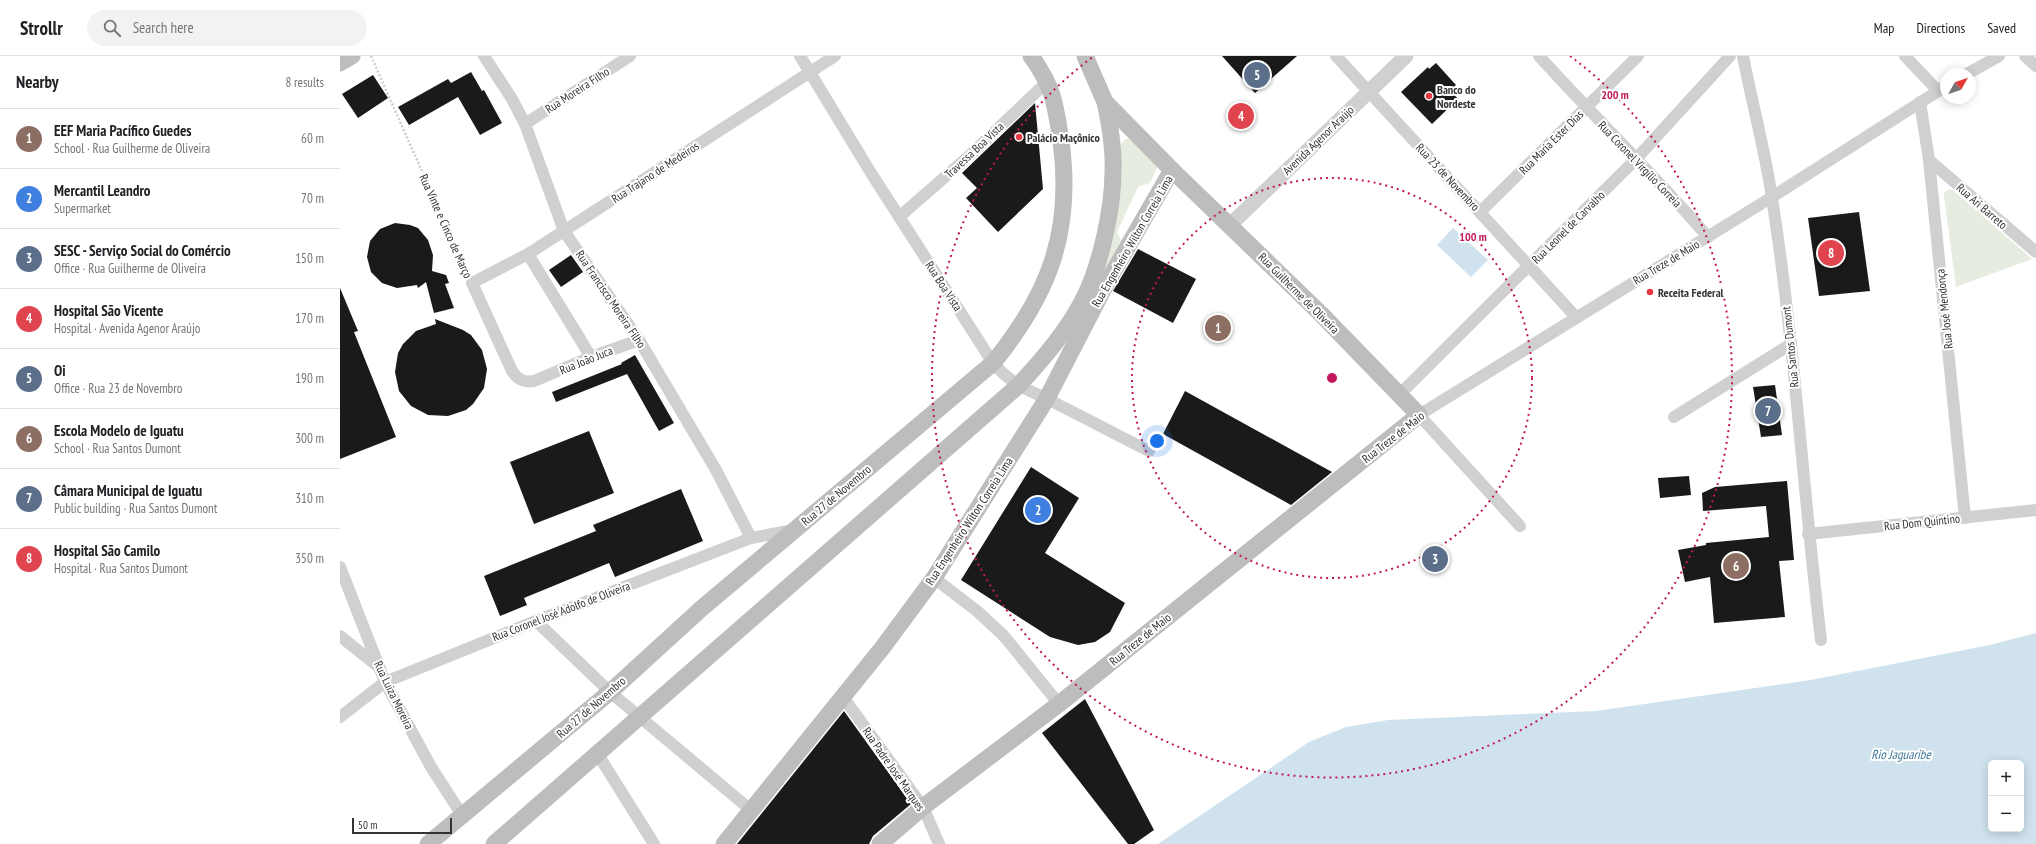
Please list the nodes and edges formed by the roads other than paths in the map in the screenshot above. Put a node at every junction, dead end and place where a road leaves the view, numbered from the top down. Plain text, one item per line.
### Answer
1 (352, 56) edge
2 (484, 56) edge
3 (630, 56) edge
4 (800, 56) edge
5 (835, 56) edge
6 (1031, 56) edge
7 (1085, 56) edge
8 (1336, 56) edge
9 (1406, 56) edge
10 (1538, 56) edge
11 (1638, 56) edge
12 (1730, 56) edge
13 (1743, 56) edge
14 (1905, 56) edge
15 (1999, 56) edge
16 (2025, 56) edge
17 (340, 63) edge
18 (2036, 66) edge
19 (1976, 69) edge
20 (810, 72) junction
21 (1048, 81) junction
22 (1940, 86) edge
23 (1940, 89) edge
24 (1368, 92) junction
25 (1105, 102) junction
26 (1920, 102) junction
27 (1586, 108) junction
28 (525, 124) junction
29 (1636, 159) junction
30 (1929, 160) junction
31 (1172, 170) junction
32 (1772, 197) junction
33 (1480, 212) junction
34 (899, 217) junction
35 (1230, 225) junction
36 (564, 231) junction
37 (1708, 237) junction
38 (2036, 252) edge
39 (528, 254) junction
40 (1529, 266) junction
41 (472, 283) joint
42 (1576, 317) junction
43 (639, 340) junction
44 (1791, 344) junction
45 (591, 357) junction
46 (993, 363) junction
47 (534, 381) joint
48 (1018, 386) junction
49 (1400, 394) junction
50 (1047, 398) junction
51 (1419, 415) junction
52 (1674, 416) dead end
53 (1149, 451) dead end
54 (2036, 510) edge
55 (1965, 518) junction
56 (1520, 526) dead end
57 (794, 530) junction
58 (1808, 534) junction
59 (751, 538) junction
60 (340, 567) edge
61 (934, 578) junction
62 (343, 582) edge
63 (536, 621) junction
64 (340, 636) edge
65 (1821, 640) dead end
66 (380, 669) junction
67 (385, 682) junction
68 (610, 692) junction
69 (843, 697) junction
70 (1059, 704) junction
71 (639, 716) junction
72 (340, 717) edge
73 (597, 753) junction
74 (923, 807) junction
75 (752, 811) junction
76 (462, 815) junction
77 (428, 844) edge
78 (494, 844) edge
79 (654, 844) edge
80 (724, 844) edge
81 (880, 844) edge
82 (939, 844) edge

1 - 17 main road
2 - 28 street, Rua Francisco Moreira Filho
3 - 28 street, Rua Moreira Filho
4 - 20 street, Rua Boa Vista
5 - 20 street, Rua Trajano de Medeiros
6 - 21 main road, Rua 27 de Novembro
7 - 25 main road, Rua Guilherme de Oliveira
8 - 24 street, Rua 23 de Novembro
9 - 24 street, Avenida Agenor Araújo
10 - 27 street, Rua Coronel Virgílio Correia
11 - 27 street, Rua Maria Ester Dias
12 - 29 street, Rua Leonel de Carvalho
13 - 32 street, Rua Santos Dumont
14 - 22 street
15 - 19 street
16 - 18 street
20 - 34 street, Rua Boa Vista
20 - 36 street, Rua Trajano de Medeiros
21 - 34 street, Travessa Boa Vista
21 - 46 main road, Rua 27 de Novembro
23 - 26 street, Rua Treze de Maio
24 - 33 street, Rua 23 de Novembro
24 - 35 street, Avenida Agenor Araújo
25 - 31 main road, Rua Guilherme de Oliveira
25 - 48 main road
26 - 30 street, Rua José Mendonça
26 - 32 street, Rua Treze de Maio
27 - 29 street, Rua Coronel Virgílio Correia
27 - 33 street, Rua Maria Ester Dias
28 - 36 street, Rua Francisco Moreira Filho
29 - 37 street, Rua Coronel Virgílio Correia
29 - 40 street, Rua Leonel de Carvalho
30 - 38 street, Rua Ari Barreto
30 - 55 street, Rua José Mendonça
31 - 35 main road, Rua Guilherme de Oliveira
31 - 50 main road, Rua Engenheiro Wilton Correia Lima
32 - 37 street, Rua Treze de Maio
32 - 44 street, Rua Santos Dumont
33 - 40 street, Rua 23 de Novembro
34 - 46 street, Rua Boa Vista
35 - 49 main road, Rua Guilherme de Oliveira
36 - 39 street, Rua Trajano de Medeiros
36 - 43 street, Rua Francisco Moreira Filho
37 - 42 street, Rua Treze de Maio
39 - 41 street, Rua Trajano de Medeiros
39 - 45 street
40 - 42 street, Rua 23 de Novembro
40 - 49 street, Rua Leonel de Carvalho
41 - 47 street, Rua Vinte e Cinco de Março
42 - 51 street, Rua Treze de Maio
43 - 45 street, Rua João Juca
43 - 59 street, Rua Francisco Moreira Filho
44 - 52 street
44 - 58 street, Rua Santos Dumont
45 - 47 street, Rua João Juca
46 - 48 street, Rua Boa Vista
46 - 57 main road, Rua 27 de Novembro
48 - 50 street, Rua Boa Vista
48 - 71 main road
49 - 51 main road, Rua Guilherme de Oliveira
50 - 53 street, Rua Boa Vista
50 - 61 main road, Rua Engenheiro Wilton Correia Lima
51 - 56 street, Rua Guilherme de Oliveira
51 - 70 main road, Rua Treze de Maio
54 - 55 street, Rua Dom Quintino
55 - 58 street, Rua Dom Quintino
57 - 59 street, Rua Coronel José Adolfo de Oliveira
57 - 68 main road, Rua 27 de Novembro
58 - 65 street, Rua Santos Dumont
59 - 63 street, Rua Coronel José Adolfo de Oliveira
60 - 62 street, Rua Luiza Moreira
61 - 69 main road, Rua Engenheiro Wilton Correia Lima
61 - 70 street
62 - 66 street, Rua Luiza Moreira
63 - 67 street, Rua Coronel José Adolfo de Oliveira
63 - 68 street
64 - 66 street
66 - 67 street, Rua Luiza Moreira
67 - 72 street, Rua Coronel José Adolfo de Oliveira
67 - 76 street, Rua Luiza Moreira
68 - 71 street
68 - 76 main road, Rua 27 de Novembro
69 - 74 street, Rua Padre José Marques
69 - 75 main road, Rua Engenheiro Wilton Correia Lima
70 - 74 main road, Rua Treze de Maio
71 - 73 main road
71 - 75 street
73 - 78 main road
73 - 79 street
74 - 81 main road, Rua Treze de Maio
74 - 82 street, Rua Padre José Marques
75 - 80 main road, Rua Engenheiro Wilton Correia Lima
76 - 77 main road, Rua 27 de Novembro

